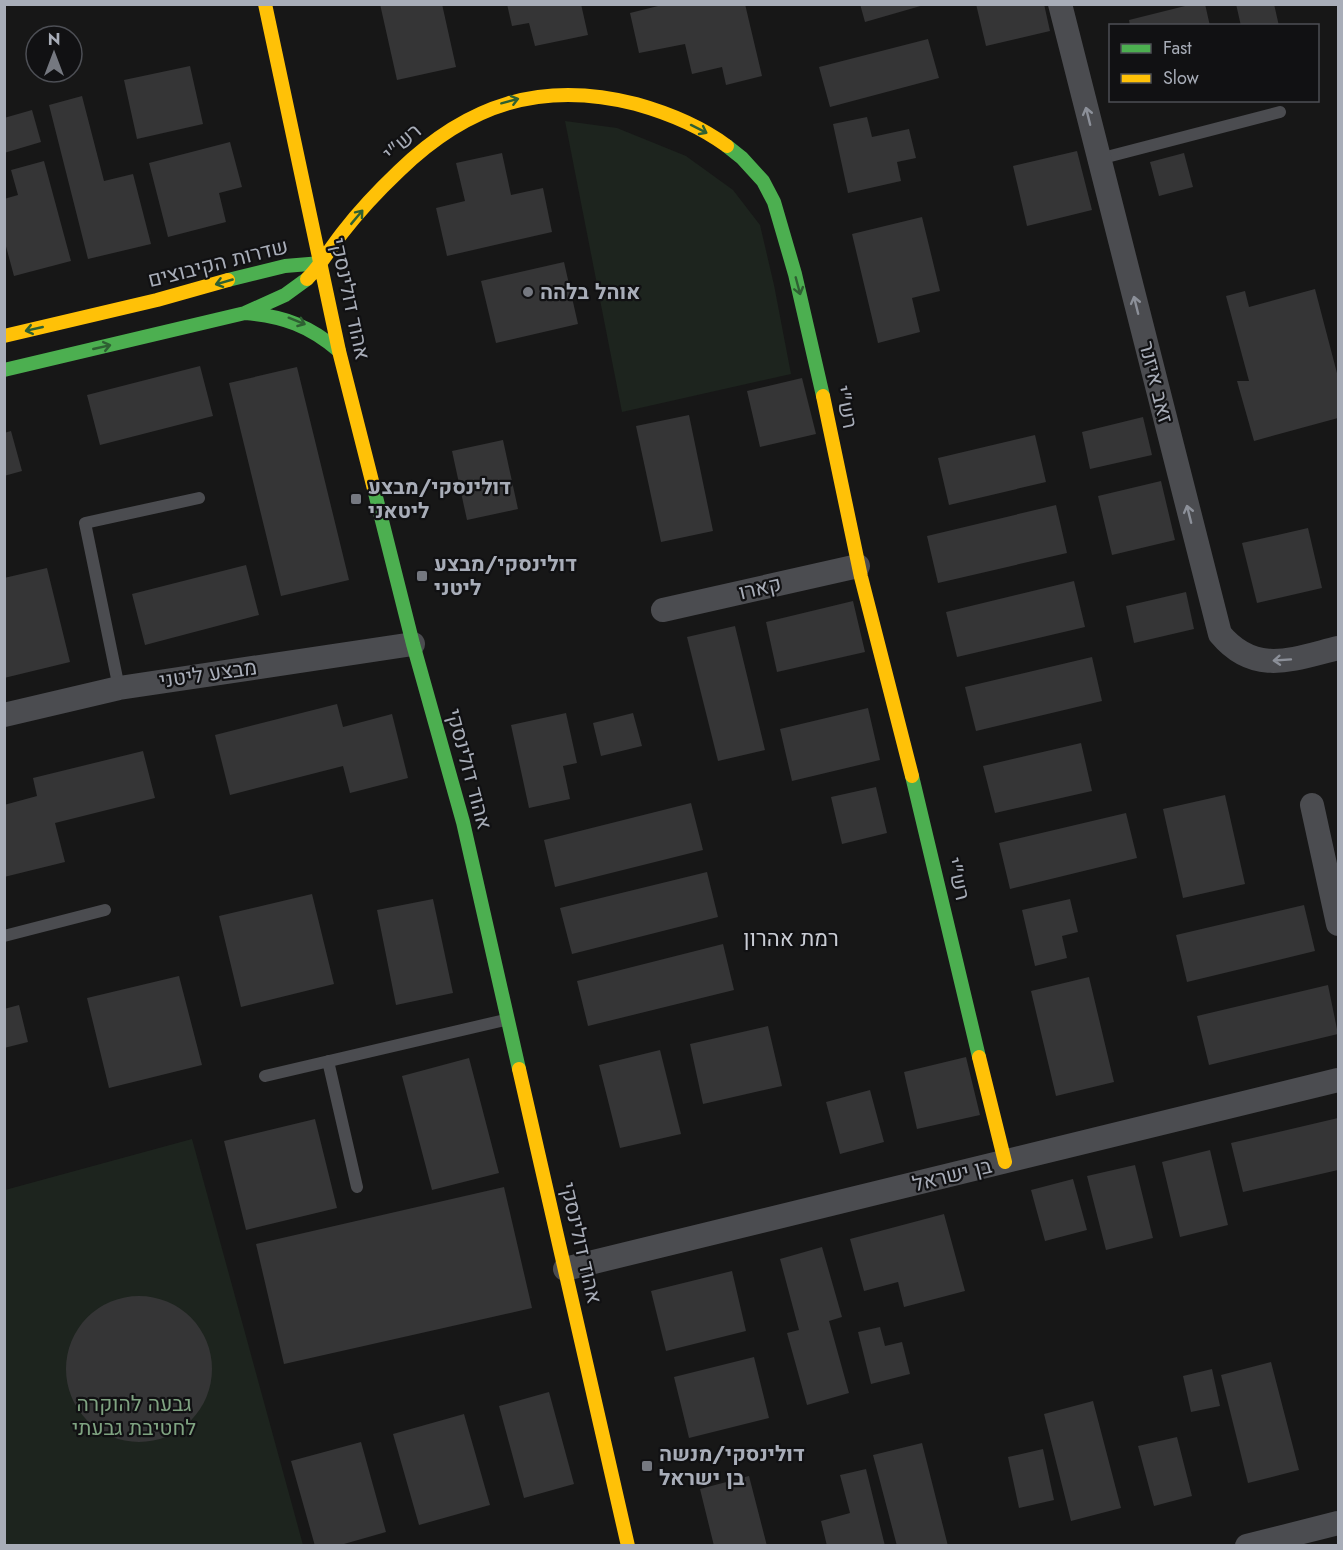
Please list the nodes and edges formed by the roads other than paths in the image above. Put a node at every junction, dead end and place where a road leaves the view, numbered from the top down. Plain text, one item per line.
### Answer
1 (265, 4) edge
2 (1060, 4) edge
3 (1280, 112) dead end
4 (1099, 159) junction
5 (321, 263) junction
6 (245, 313) junction
7 (4, 336) edge
8 (339, 351) junction
9 (4, 370) edge
10 (199, 498) dead end
11 (858, 566) junction
12 (663, 610) dead end
13 (413, 644) junction
14 (1338, 648) edge
15 (119, 687) junction
16 (4, 715) edge
17 (1312, 805) dead end
18 (105, 910) dead end
19 (1338, 924) edge
20 (4, 936) edge
21 (509, 1019) junction
22 (328, 1061) junction
23 (265, 1076) dead end
24 (1338, 1080) edge
25 (1005, 1162) junction
26 (357, 1187) dead end
27 (565, 1269) junction
28 (1338, 1522) edge
29 (627, 1545) edge
30 (1247, 1545) edge

1 - 5 street, אהוד דולינסקי
4 -> 2 street, זאב איזנר
3 - 4 lane
14 -> 4 street, זאב איזנר
5 - 6 street, שדרות הקיבוצים
5 -> 7 street, שדרות הקיבוצים
5 - 8 street, אהוד דולינסקי
5 -> 11 street, רש"י
6 -> 8 street
9 -> 6 street, שדרות הקיבוצים
8 - 13 street, אהוד דולינסקי
10 - 15 lane
11 - 12 street, קארו
11 - 25 street, רש"י
13 - 15 street, מבצע ליטני
13 - 21 street, אהוד דולינסקי
15 - 16 street, מבצע ליטני
17 - 19 street
18 - 20 lane
21 - 22 lane
21 - 27 street, אהוד דולינסקי
22 - 23 lane
22 - 26 lane
24 - 25 street, בן ישראל
25 - 27 street, בן ישראל
27 - 29 street, אהוד דולינסקי
28 - 30 street

